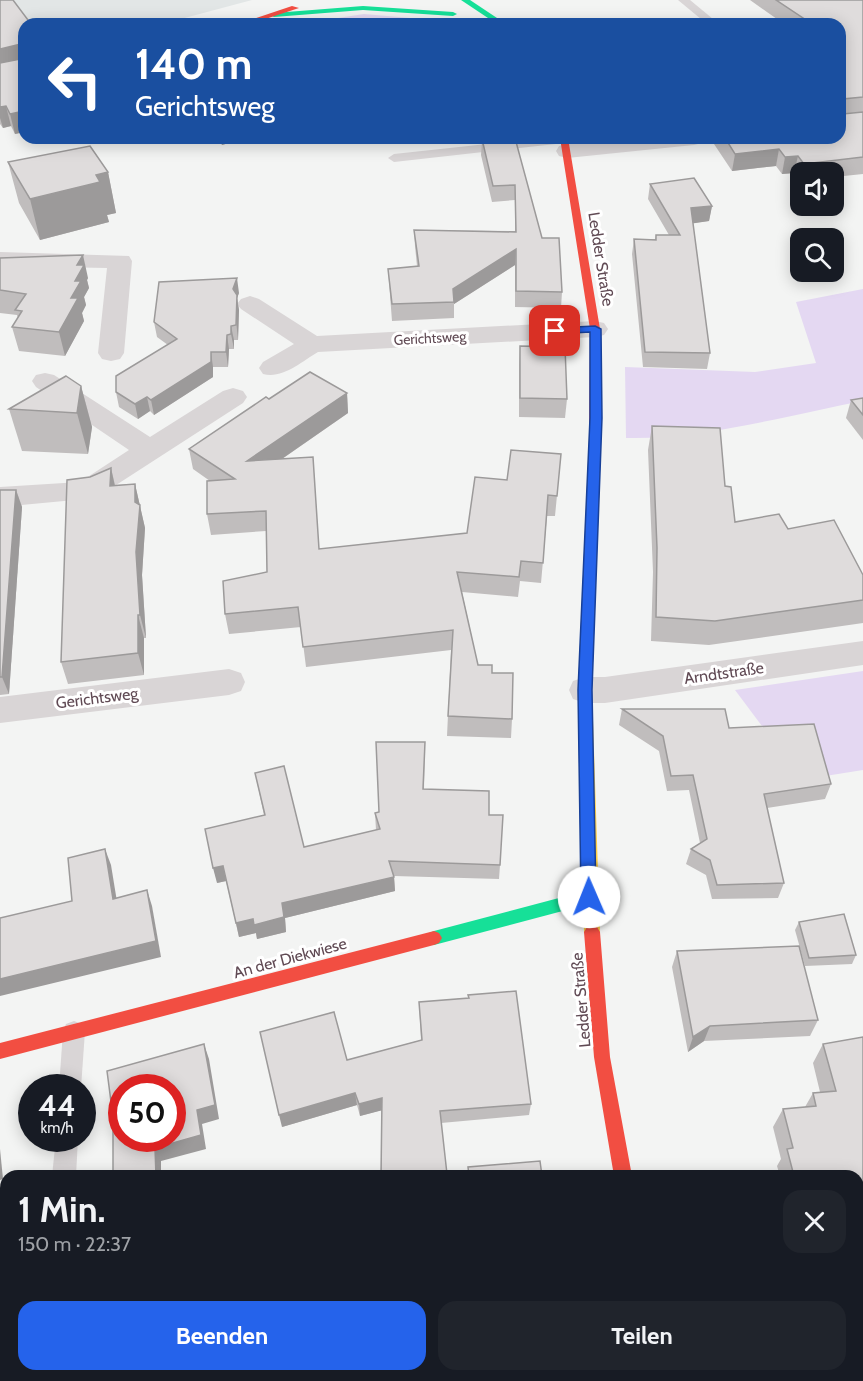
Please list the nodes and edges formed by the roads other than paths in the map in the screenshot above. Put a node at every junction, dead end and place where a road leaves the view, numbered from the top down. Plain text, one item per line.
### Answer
1 (292, 0) edge
2 (320, 0) edge
3 (423, 0) edge
4 (465, 0) edge
5 (682, 0) edge
6 (274, 15) junction
7 (263, 18) edge
8 (493, 18) edge
9 (706, 18) edge
10 (554, 144) edge
11 (565, 144) edge
12 (394, 158) dead end
13 (1, 266) edge
14 (250, 304) dead end
15 (595, 329) junction
16 (312, 345) junction
17 (111, 353) dead end
18 (272, 368) dead end
19 (45, 381) dead end
20 (233, 397) dead end
21 (149, 450) junction
22 (0, 497) edge
23 (863, 653) edge
24 (230, 682) dead end
25 (585, 690) junction
26 (0, 710) edge
27 (589, 897) junction
28 (74, 1032) junction
29 (0, 1051) edge
30 (71, 1074) edge
31 (66, 1152) edge
32 (64, 1170) edge
33 (622, 1170) edge

1 - 6 main road
2 - 6 main road
3 - 6 main road
4 - 8 main road
5 - 9 lane
6 - 7 main road
10 - 12 lane
11 - 15 main road, Ledder Straße
13 - 17 street
14 - 16 street
15 - 16 street, Gerichtsweg
15 - 25 main road, Ledder Straße
16 - 18 street, Gerichtsweg
19 - 21 street
20 - 21 street
21 - 22 street
23 - 25 street, Arndtstraße
24 - 26 street, Gerichtsweg
25 - 27 main road, Ledder Straße
27 - 28 main road, An der Diekwiese
27 - 33 main road, Ledder Straße
28 - 29 main road, An der Diekwiese
28 - 30 lane
31 - 32 lane

